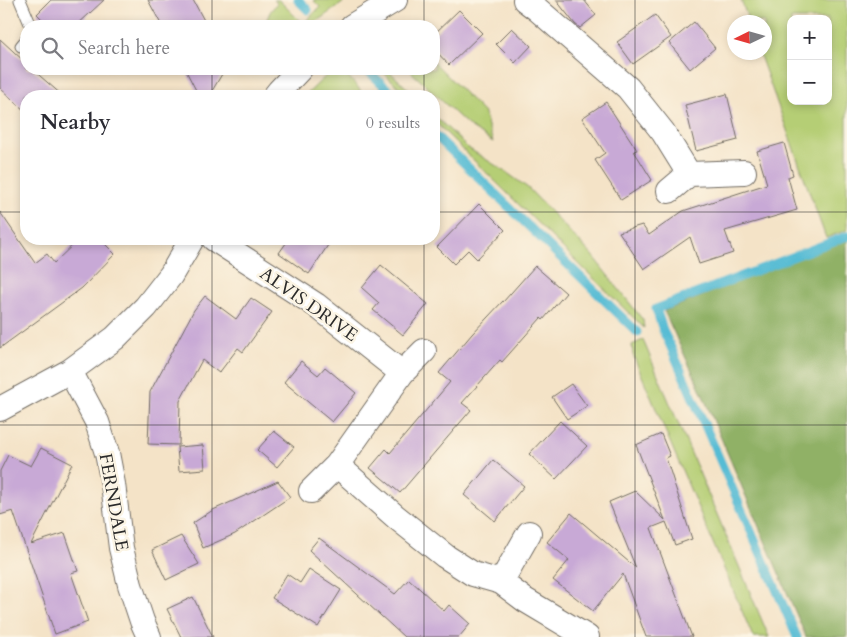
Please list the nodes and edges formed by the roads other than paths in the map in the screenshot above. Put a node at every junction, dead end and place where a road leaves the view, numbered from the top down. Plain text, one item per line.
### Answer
1 (20, 0) edge
2 (395, 0) edge
3 (525, 0) edge
4 (28, 20) edge
5 (362, 20) edge
6 (294, 75) edge
7 (279, 90) edge
8 (744, 172) dead end
9 (689, 174) junction
10 (669, 191) dead end
11 (188, 245) edge
12 (223, 245) edge
13 (424, 351) dead end
14 (70, 371) junction
15 (402, 373) junction
16 (0, 409) edge
17 (337, 464) junction
18 (311, 491) dead end
19 (528, 533) dead end
20 (502, 582) junction
21 (149, 637) edge
22 (586, 637) edge

1 - 4 lane
2 - 5 street
3 - 9 street
6 - 7 street
8 - 9 street
9 - 10 street
11 - 14 street
12 - 15 street, ALVIS DRIVE
13 - 15 street
14 - 16 street
14 - 21 street, FERNDALE
15 - 17 street
17 - 18 street
17 - 20 street
19 - 20 street
20 - 22 street

